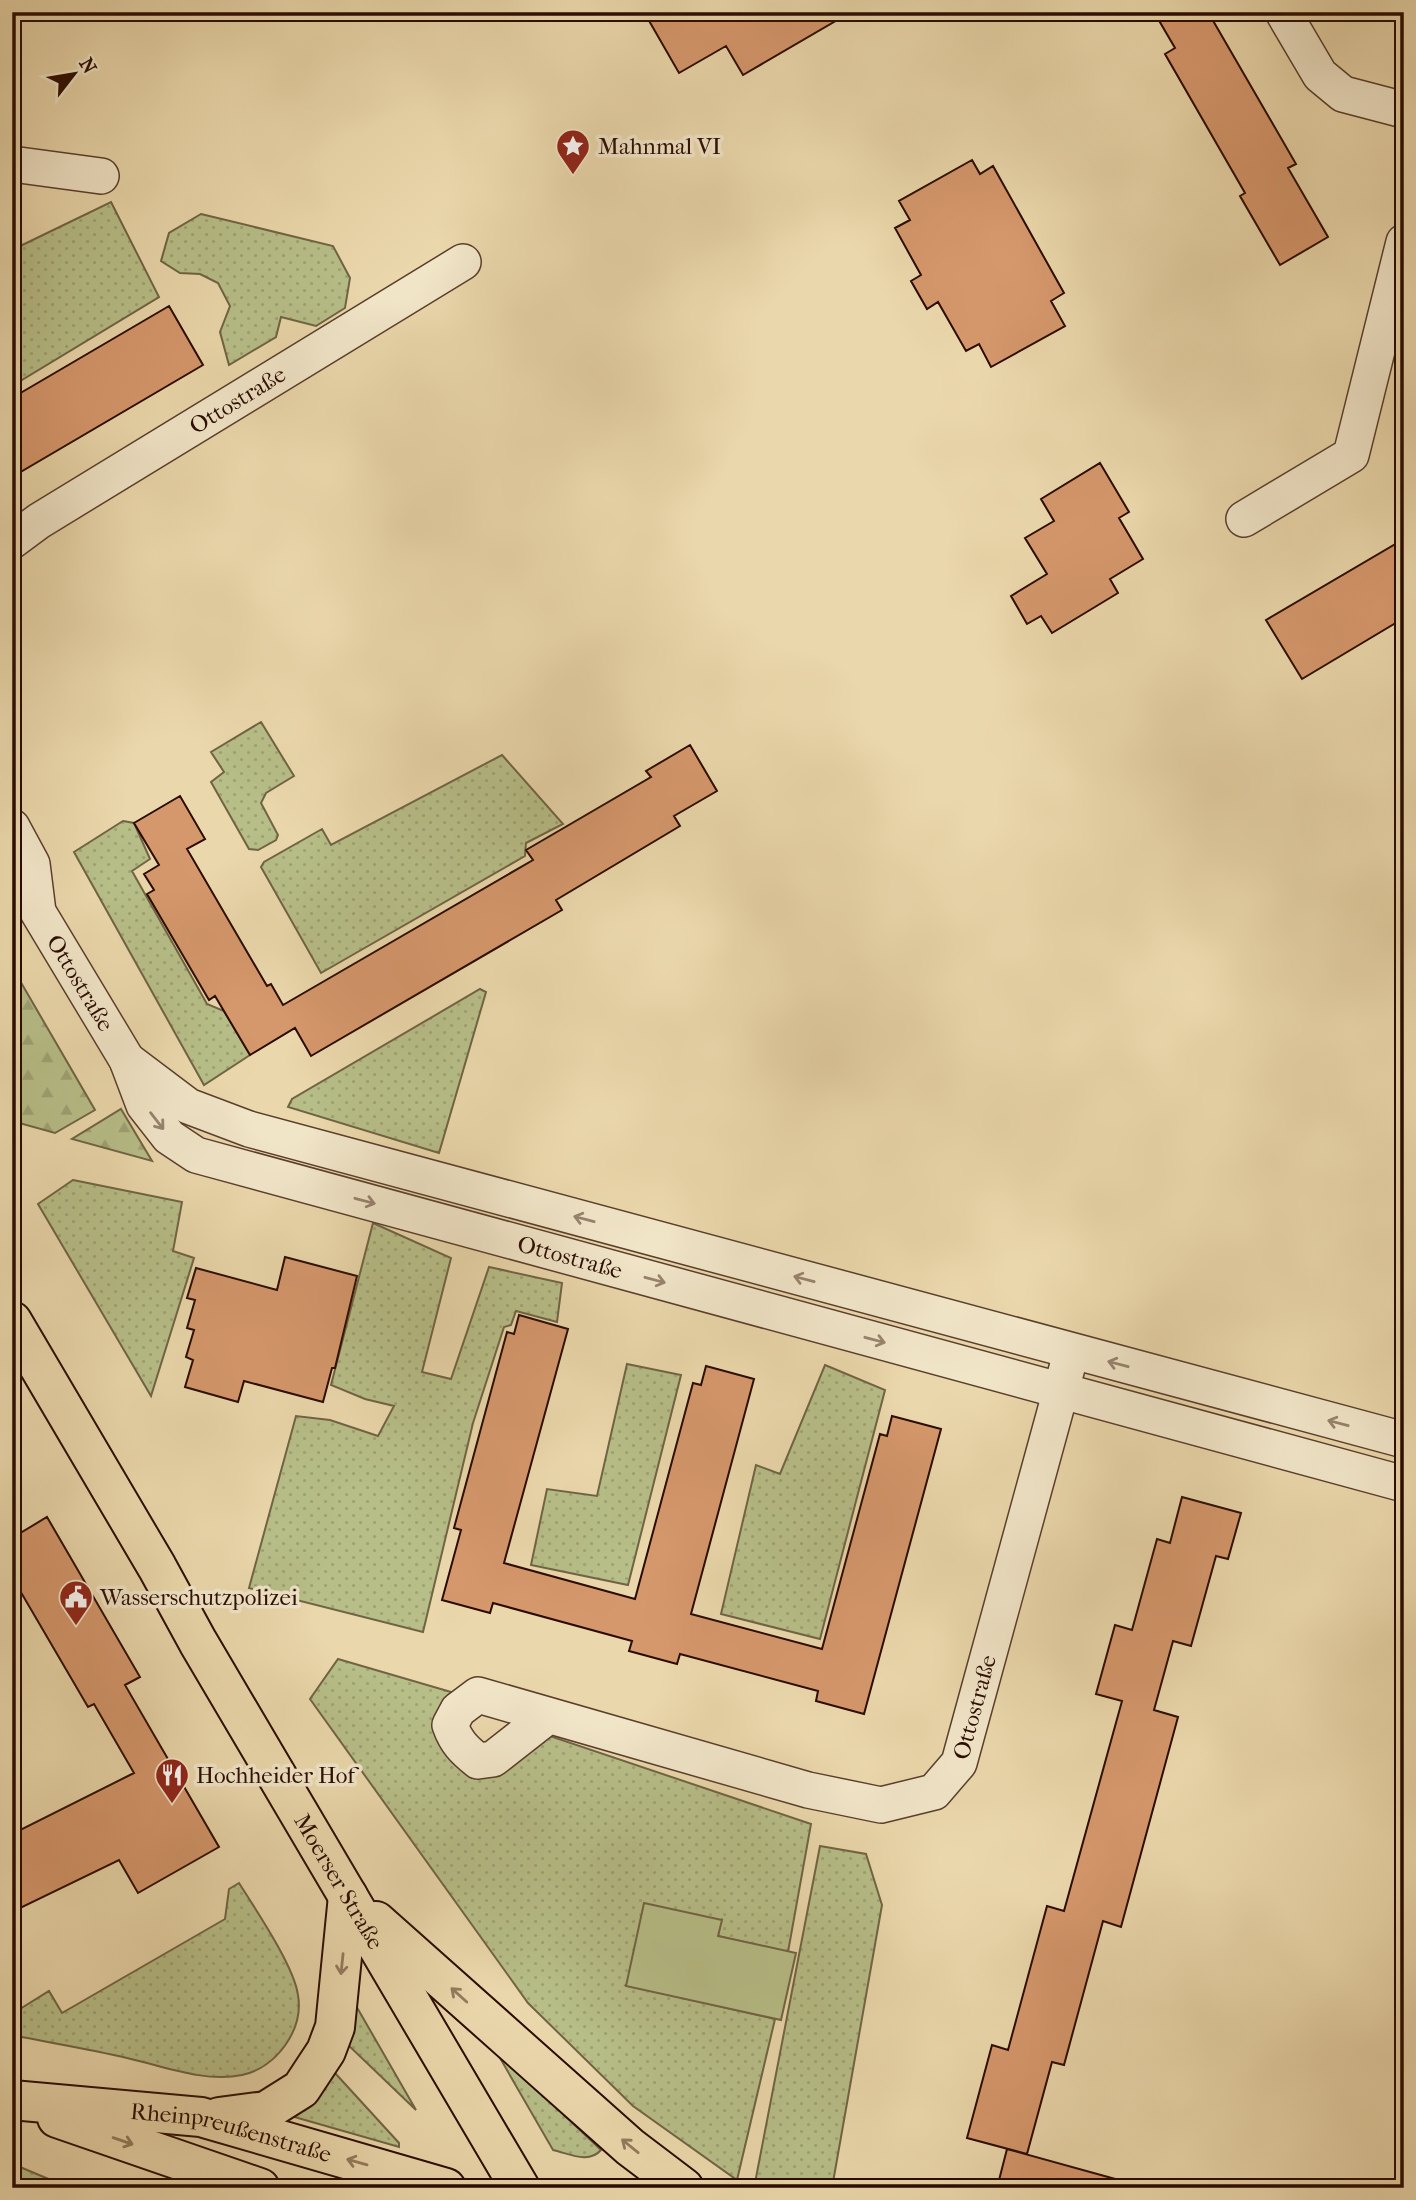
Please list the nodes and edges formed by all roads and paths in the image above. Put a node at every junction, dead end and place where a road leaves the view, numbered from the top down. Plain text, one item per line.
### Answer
1 (1283, 12) edge
2 (1404, 110) edge
3 (12, 164) edge
4 (102, 176) dead end
5 (1404, 242) edge
6 (463, 262) dead end
7 (1244, 519) dead end
8 (12, 541) edge
9 (12, 827) edge
10 (22, 870) edge
11 (127, 1060) junction
12 (12, 1321) edge
13 (1072, 1352) junction
14 (1061, 1391) junction
15 (1404, 1440) edge
16 (1404, 1484) edge
17 (548, 1716) dead end
18 (348, 1896) junction
19 (12, 2101) edge
20 (201, 2117) junction
21 (260, 2188) edge
22 (446, 2188) edge
23 (520, 2188) edge
24 (684, 2188) edge

1 - 2 street
3 - 4 street
5 - 7 street
6 - 8 street, Ottostraße
9 - 10 street, Ottostraße
10 - 11 street, Ottostraße
13 -> 11 street, Ottostraße
11 -> 14 street, Ottostraße
12 - 18 main road, Moerser Straße
13 - 14 street, Ottostraße
15 -> 13 street, Ottostraße
14 - 16 street, Ottostraße
14 - 17 street, Ottostraße
18 -> 20 main road
18 - 23 main road, Moerser Straße
24 -> 18 main road
19 - 20 main road, Rheinpreußenstraße
19 -> 21 main road, Rheinpreußenstraße
22 -> 20 main road, Rheinpreußenstraße

